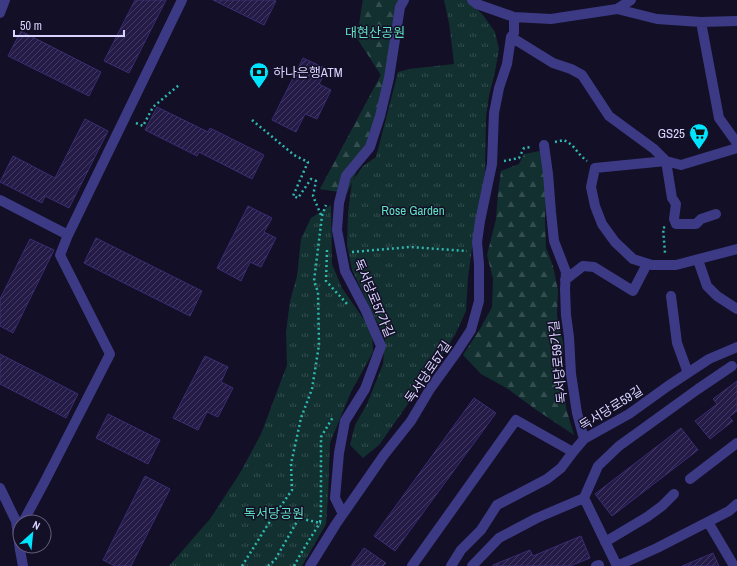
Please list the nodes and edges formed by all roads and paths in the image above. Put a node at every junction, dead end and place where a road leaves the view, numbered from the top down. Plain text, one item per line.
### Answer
1 (5, 0) edge
2 (182, 0) edge
3 (404, 0) edge
4 (472, 0) edge
5 (631, 0) edge
6 (617, 9) junction
7 (0, 12) edge
8 (514, 17) junction
9 (737, 21) edge
10 (701, 22) junction
11 (511, 37) junction
12 (180, 85) dead end
13 (252, 120) dead end
14 (143, 126) dead end
15 (737, 143) edge
16 (544, 145) junction
17 (737, 148) edge
18 (666, 161) junction
19 (492, 164) junction
20 (595, 168) junction
21 (0, 200) edge
22 (327, 202) dead end
23 (716, 214) dead end
24 (322, 216) junction
25 (676, 224) junction
26 (68, 235) junction
27 (328, 245) dead end
28 (737, 249) edge
29 (478, 251) junction
30 (342, 253) junction
31 (698, 260) junction
32 (647, 264) junction
33 (666, 265) junction
34 (565, 280) junction
35 (671, 296) dead end
36 (350, 308) dead end
37 (737, 309) edge
38 (737, 347) edge
39 (732, 366) dead end
40 (688, 373) junction
41 (334, 415) dead end
42 (584, 440) junction
43 (737, 443) edge
44 (573, 452) junction
45 (690, 479) dead end
46 (0, 488) edge
47 (674, 494) dead end
48 (584, 498) junction
49 (737, 504) edge
50 (13, 514) edge
51 (27, 514) edge
52 (343, 514) junction
53 (708, 522) junction
54 (606, 542) junction
55 (21, 554) edge
56 (23, 566) edge
57 (242, 566) edge
58 (268, 566) edge
59 (310, 566) edge
60 (412, 566) edge
61 (451, 566) edge
62 (472, 566) edge
63 (734, 566) edge

1 - 7 street
2 - 26 street
3 - 30 street, 독서당로57가길
4 - 8 street
5 - 6 street
6 - 8 street
6 - 10 street
8 - 11 street, 독서당로57길
9 - 10 street
10 - 15 street
11 - 18 street
11 - 19 street, 독서당로57길
12 - 14 path
13 - 24 path
16 - 19 path
16 - 20 path
16 - 34 street, 독서당로59가길
17 - 18 street
18 - 20 street
18 - 25 street
19 - 29 street, 독서당로57길
20 - 32 street
21 - 26 street
22 - 24 path
23 - 25 street
24 - 57 path
25 - 33 path
26 - 51 street
27 - 36 path
28 - 31 street
29 - 30 path
29 - 52 street, 독서당로57길
30 - 52 street, 독서당로57가길
31 - 33 street
31 - 37 street
32 - 33 street
32 - 34 street
34 - 42 street, 독서당로59가길
35 - 40 street
38 - 40 street, 독서당로59길
39 - 48 street
40 - 42 street, 독서당로59길
41 - 58 path
42 - 44 street, 독서당로59길
43 - 45 street
44 - 60 street
44 - 61 street, 독서당로59길
46 - 50 street
47 - 54 street
48 - 54 street
48 - 62 street
49 - 53 street
52 - 59 street, 독서당로57길
53 - 54 street
53 - 63 street
55 - 56 street

